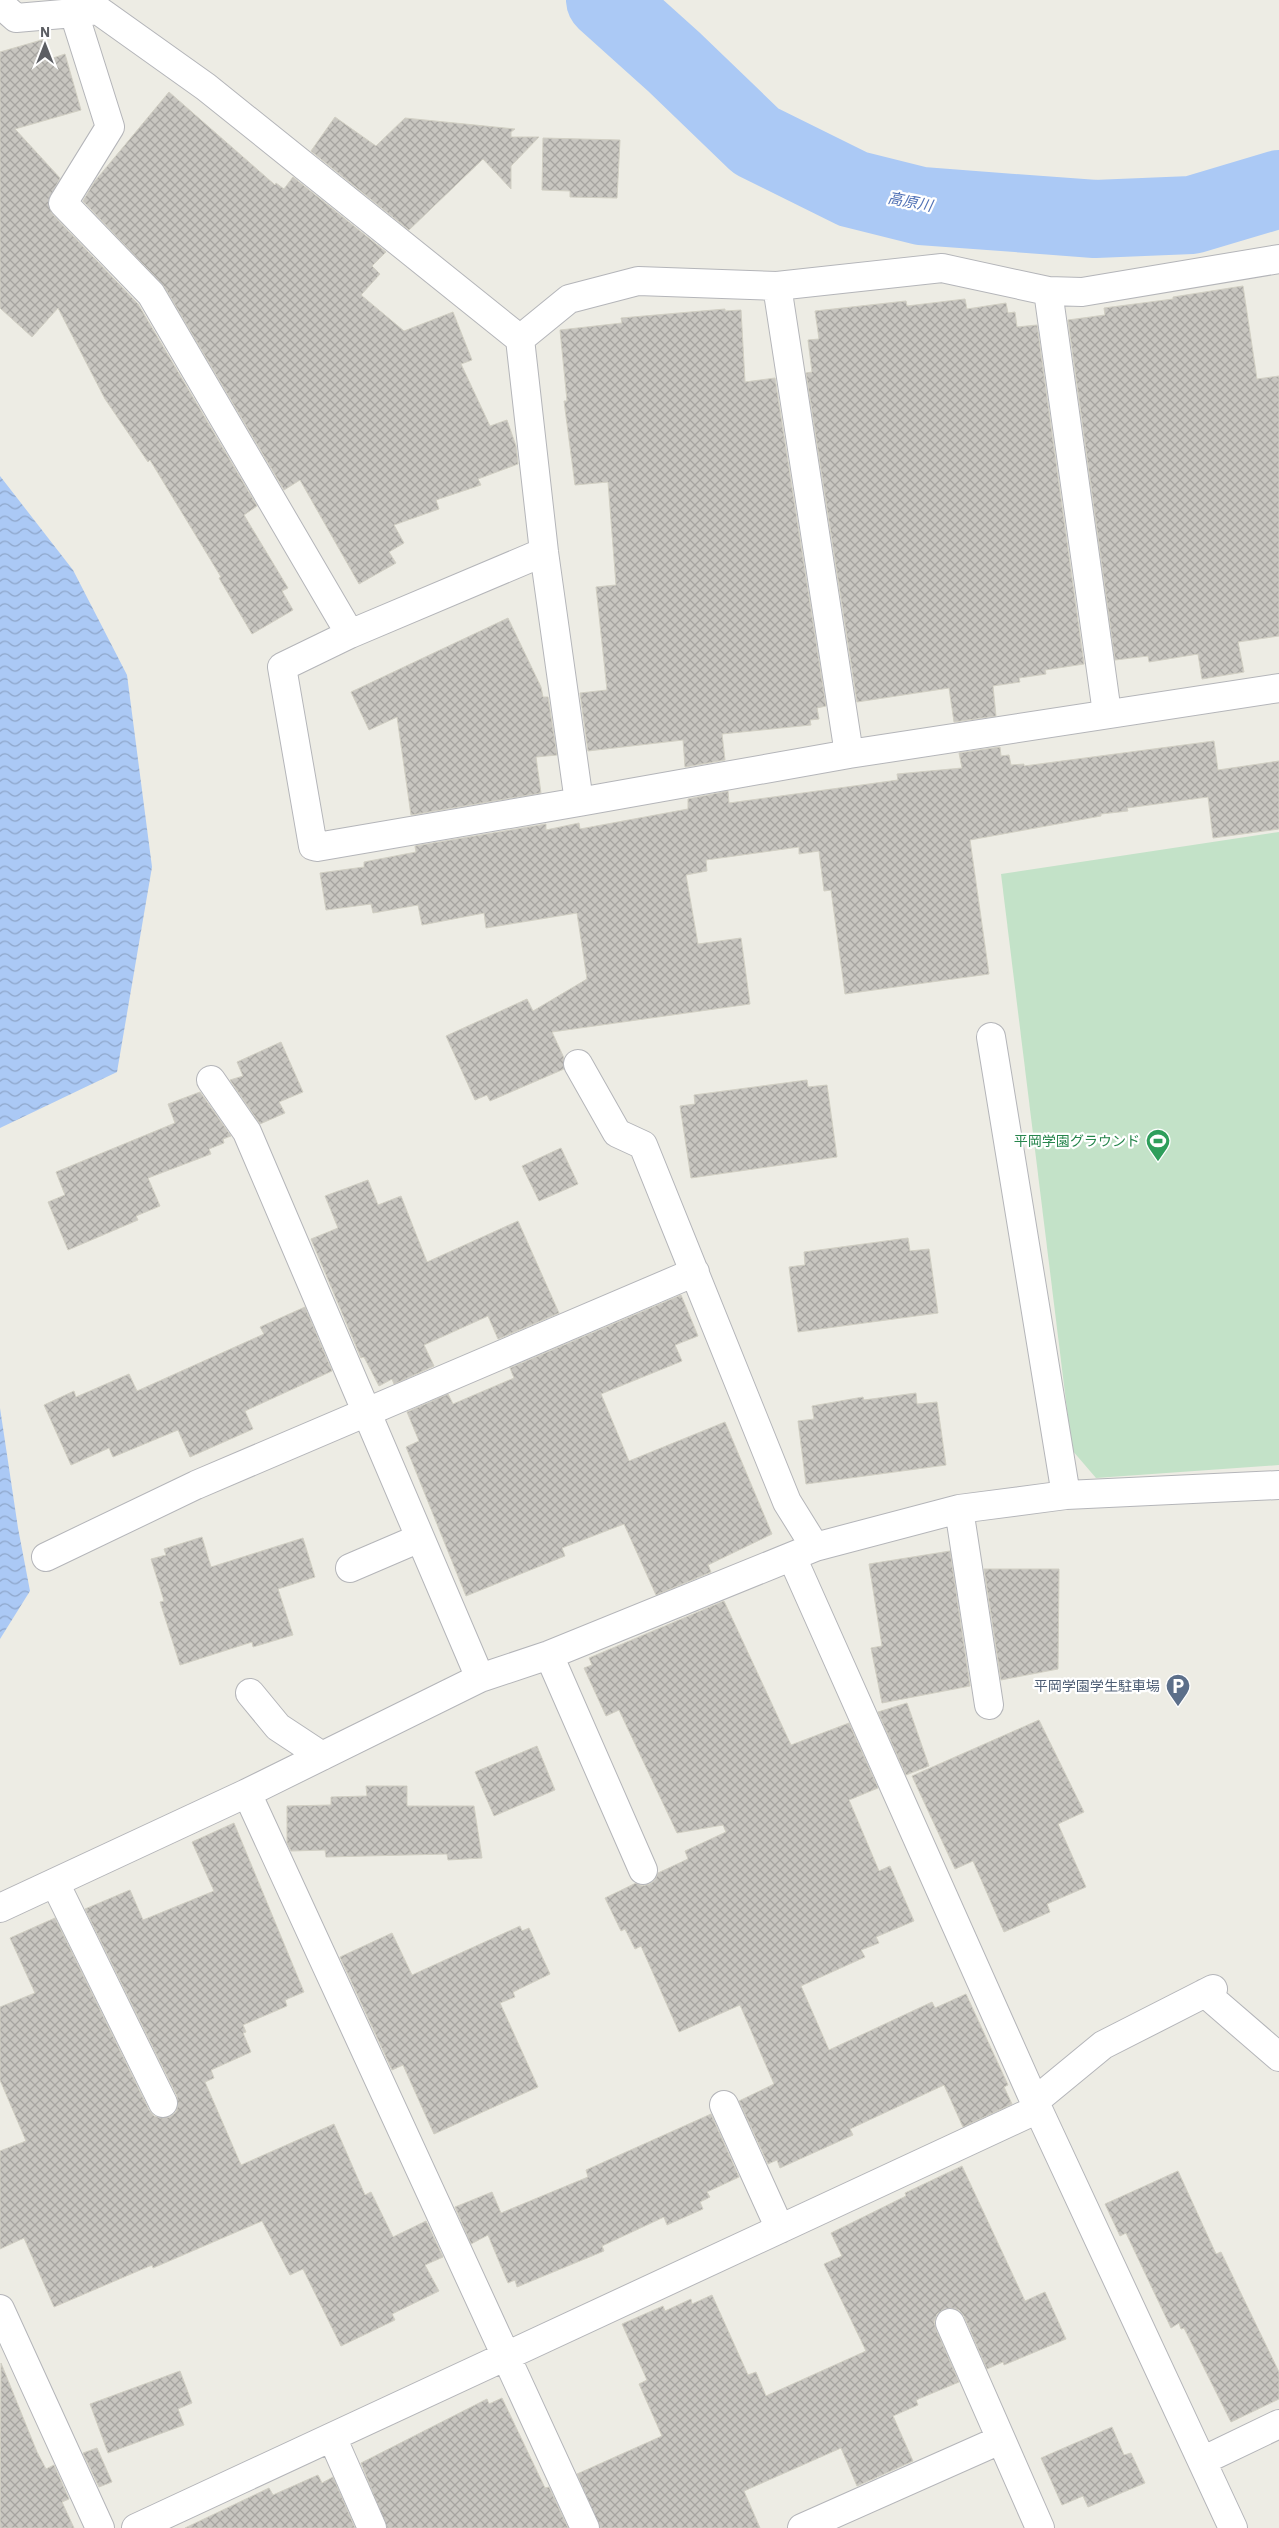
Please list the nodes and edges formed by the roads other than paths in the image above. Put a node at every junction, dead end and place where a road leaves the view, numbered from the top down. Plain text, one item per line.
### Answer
1 (0, 4) edge
2 (74, 13) junction
3 (1279, 259) edge
4 (777, 286) junction
5 (1048, 291) junction
6 (520, 339) junction
7 (544, 552) junction
8 (350, 634) junction
9 (1279, 688) edge
10 (1107, 713) junction
11 (849, 754) junction
12 (579, 802) junction
13 (991, 1037) dead end
14 (578, 1064) dead end
15 (211, 1080) dead end
16 (695, 1272) junction
17 (366, 1412) junction
18 (1279, 1485) edge
19 (1066, 1495) junction
20 (959, 1509) junction
21 (420, 1538) junction
22 (803, 1552) junction
23 (46, 1557) dead end
24 (350, 1568) dead end
25 (549, 1655) junction
26 (480, 1678) junction
27 (250, 1693) dead end
28 (990, 1705) dead end
29 (322, 1756) junction
30 (247, 1793) junction
31 (643, 1870) dead end
32 (55, 1883) junction
33 (0, 1908) edge
34 (1279, 2057) edge
35 (163, 2103) dead end
36 (724, 2105) dead end
37 (1037, 2105) junction
38 (780, 2229) junction
39 (0, 2308) edge
40 (950, 2323) dead end
41 (506, 2355) junction
42 (1279, 2424) edge
43 (332, 2437) junction
44 (1000, 2440) junction
45 (1202, 2461) junction
46 (100, 2528) edge
47 (136, 2528) edge
48 (372, 2528) edge
49 (584, 2528) edge
50 (802, 2528) edge
51 (1040, 2528) edge
52 (1233, 2528) edge

1 - 2 street
2 - 6 street
2 - 8 street
3 - 5 street
4 - 5 street
4 - 6 street
4 - 11 street
5 - 10 street
6 - 7 street
7 - 8 street
7 - 12 street
8 - 12 street
9 - 10 street
10 - 11 street
11 - 12 street
13 - 19 street
14 - 16 street
15 - 17 street
16 - 17 street
16 - 22 street
17 - 21 street
17 - 23 street
18 - 19 street
19 - 20 street
20 - 22 street
20 - 28 street
21 - 24 street
21 - 26 street
22 - 25 street
22 - 37 street
25 - 26 street
25 - 31 street
26 - 29 street
27 - 29 street
29 - 30 street
30 - 32 street
30 - 41 street
32 - 33 street
32 - 35 street
34 - 37 street
36 - 38 street
37 - 38 street
37 - 45 street
38 - 41 street
39 - 46 street
40 - 44 street
41 - 43 street
41 - 49 street
42 - 45 street
43 - 47 street
43 - 48 street
44 - 50 street
44 - 51 street
45 - 52 street

